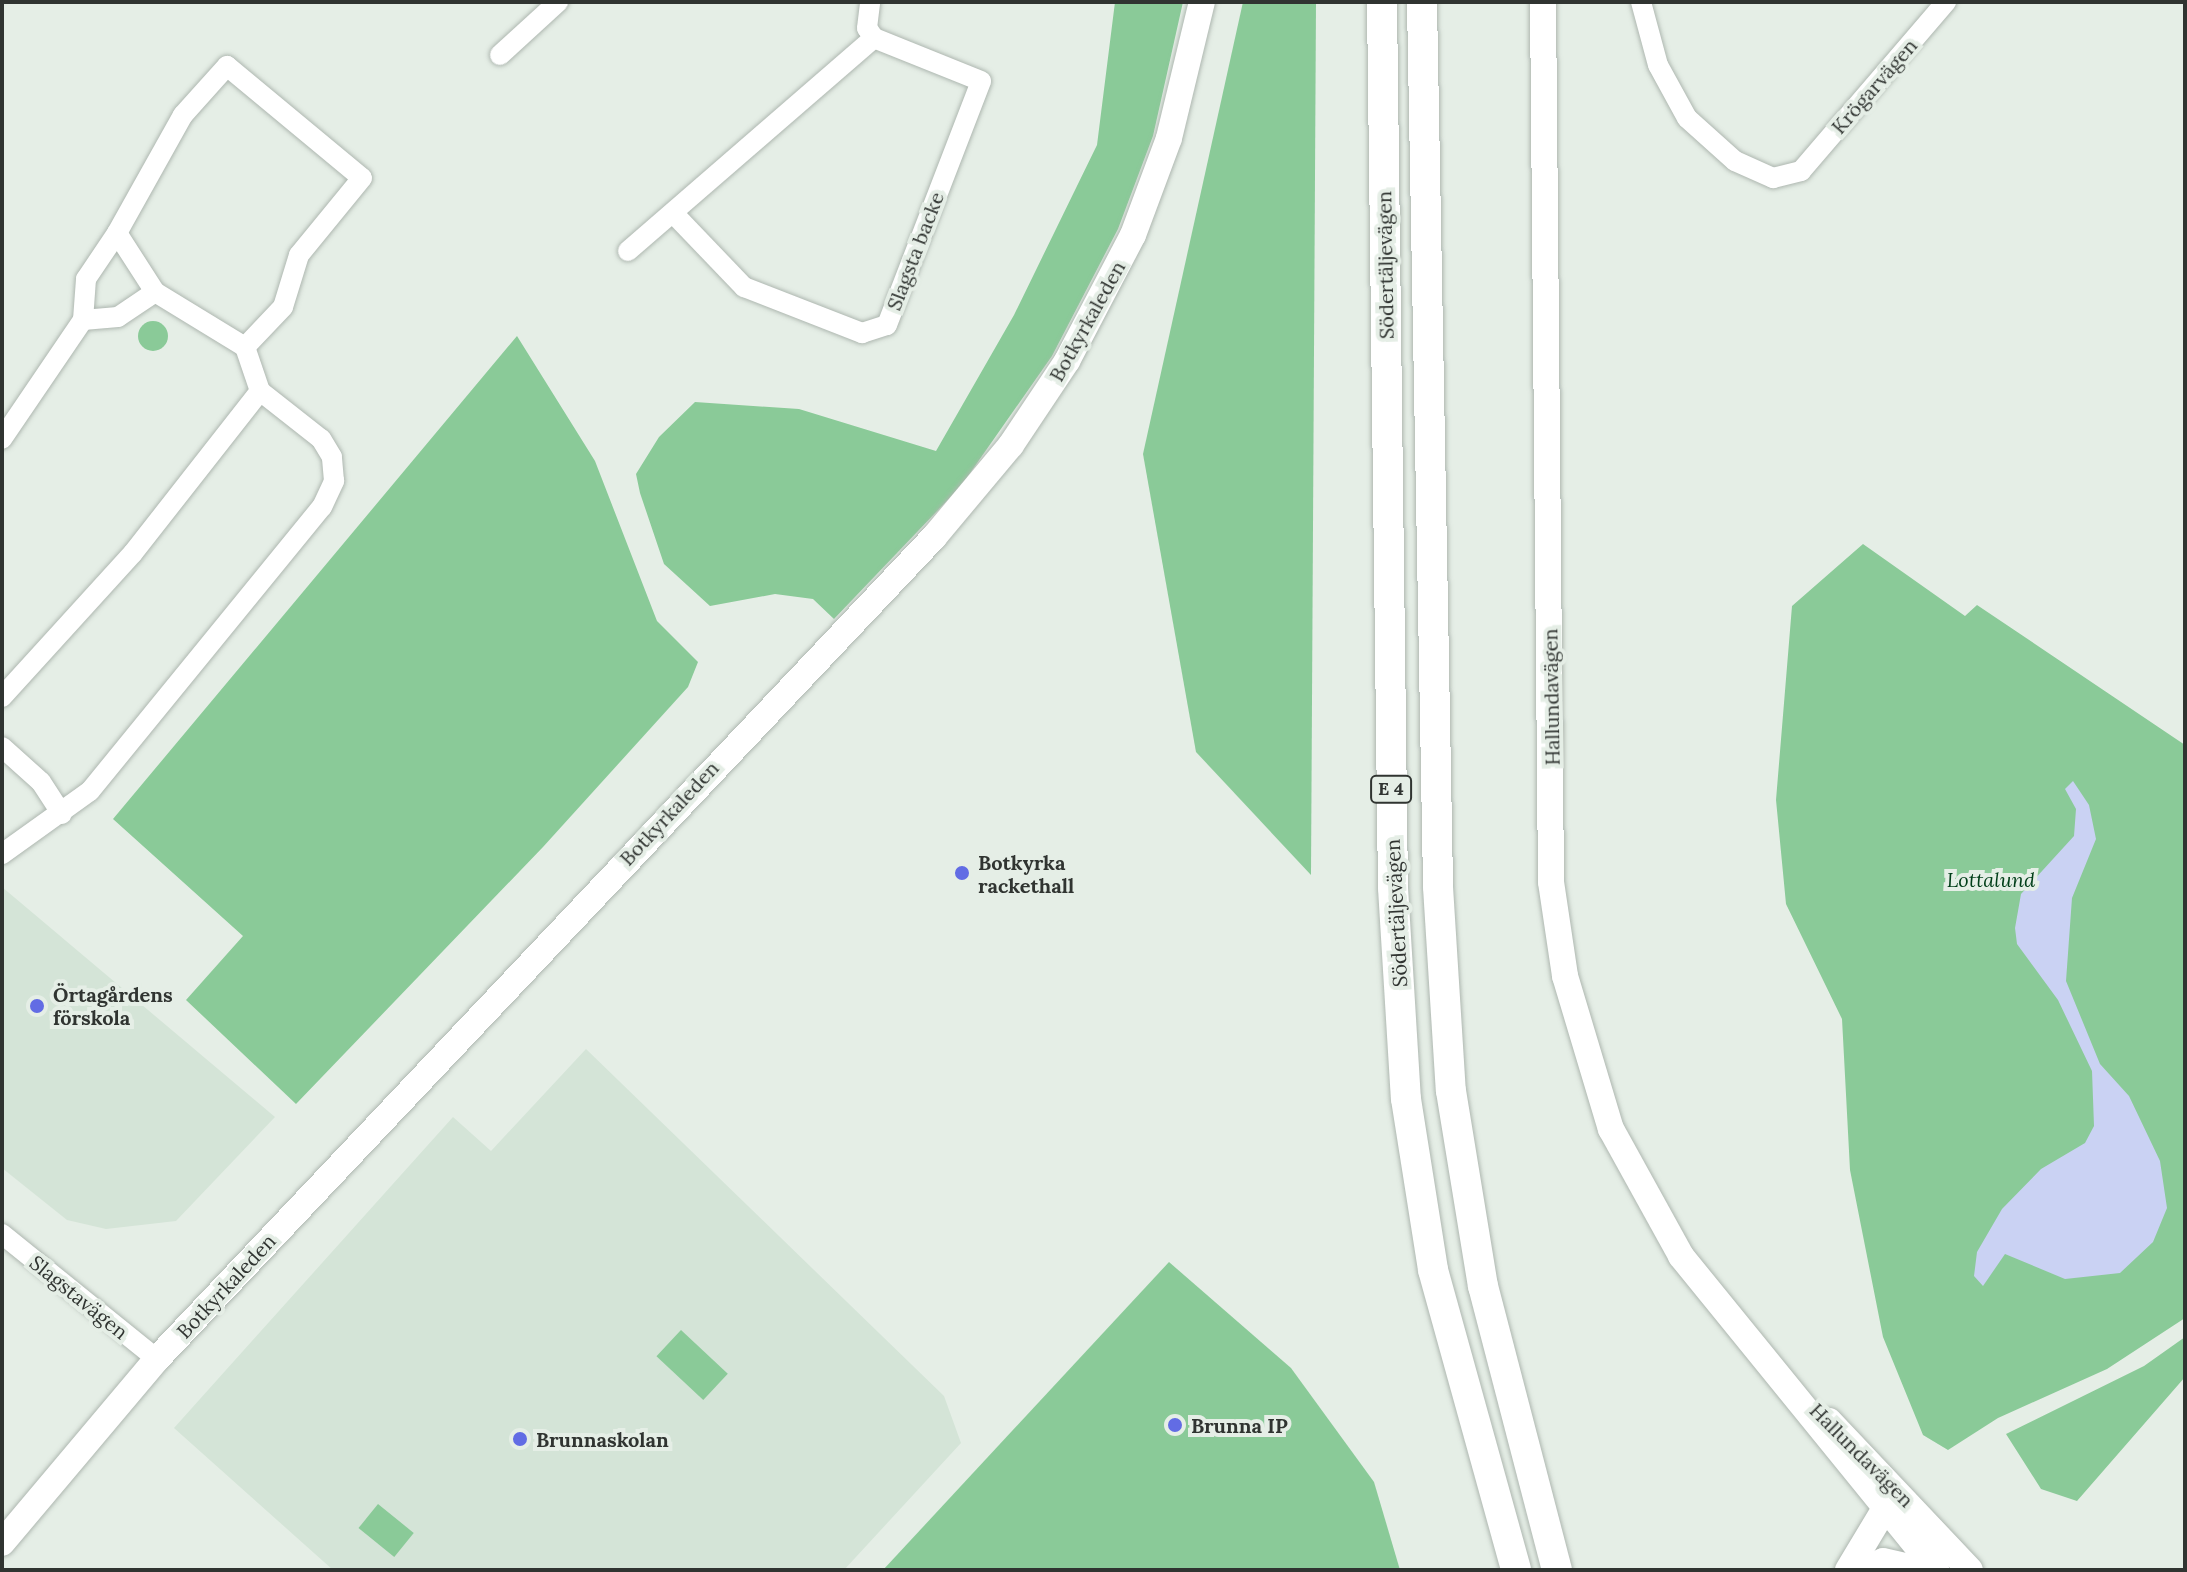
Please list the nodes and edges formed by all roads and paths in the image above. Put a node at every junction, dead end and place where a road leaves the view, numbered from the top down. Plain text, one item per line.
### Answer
1 (558, 2) edge
2 (1202, 2) edge
3 (1382, 2) edge
4 (1422, 2) edge
5 (1543, 2) edge
6 (1641, 2) edge
7 (1946, 2) edge
8 (878, 4) edge
9 (874, 38) junction
10 (500, 55) dead end
11 (673, 213) junction
12 (117, 233) junction
13 (628, 251) dead end
14 (155, 292) junction
15 (83, 320) junction
16 (245, 347) junction
17 (260, 391) junction
18 (2, 439) edge
19 (2, 697) edge
20 (2, 747) edge
21 (62, 814) junction
22 (2, 854) edge
23 (2, 1234) edge
24 (1749, 1343) junction
25 (157, 1359) junction
26 (1894, 1485) junction
27 (1888, 1511) junction
28 (2, 1543) edge
29 (1556, 1563) edge
30 (1516, 1570) edge
31 (1848, 1570) edge
32 (1867, 1570) edge
33 (1921, 1570) edge
34 (1936, 1570) edge
35 (1970, 1570) edge

1 - 10 street
2 - 25 main road, Botkyrkaleden
3 - 30 highway, Södertäljevägen / E 4
4 - 29 highway, Södertäljevägen / E 4
5 - 24 main road, Hallundavägen
6 - 7 street, Krögarvägen
8 - 9 street
9 - 11 street
9 - 11 street, Slagsta backe
11 - 13 street
12 - 14 street
12 - 15 street
12 - 16 street
14 - 15 street
14 - 16 street
15 - 18 street
16 - 17 street
17 - 19 street
17 - 21 street
20 - 21 street
21 - 22 street
23 - 25 street, Slagstavägen
24 - 26 main road, Hallundavägen
24 - 27 main road, Hallundavägen
25 - 28 main road, Botkyrkaleden
26 - 27 main road
26 - 35 main road, Hallundavägen
27 - 31 main road
27 - 34 main road, Hallundavägen
32 - 33 main road

